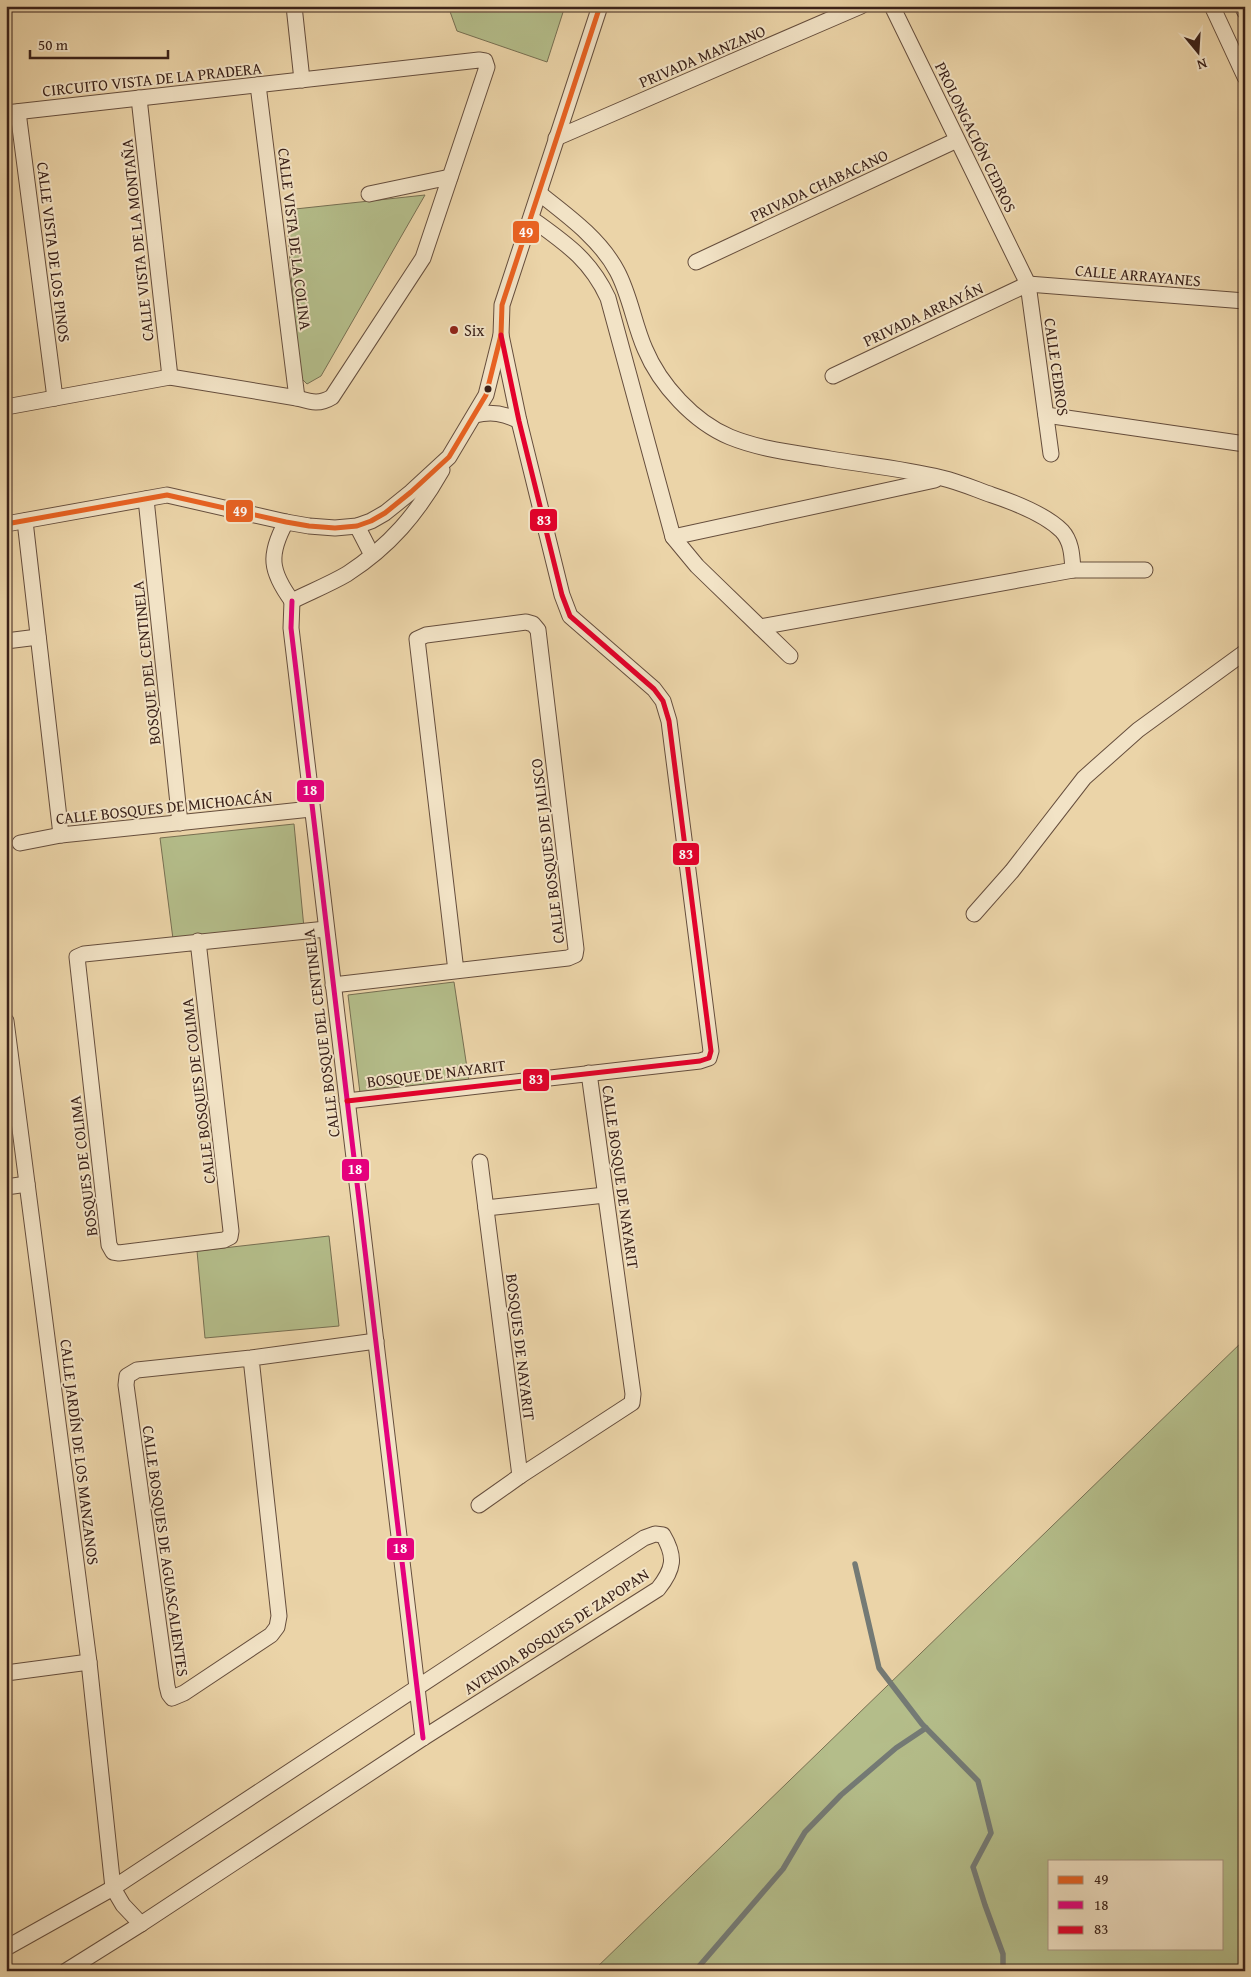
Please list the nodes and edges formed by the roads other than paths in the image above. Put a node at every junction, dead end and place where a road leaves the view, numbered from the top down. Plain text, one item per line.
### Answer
1 (294, 6) edge
2 (600, 6) edge
3 (861, 6) edge
4 (892, 6) edge
5 (1212, 6) edge
6 (1242, 6) edge
7 (1245, 12) edge
8 (1245, 77) edge
9 (302, 80) junction
10 (258, 85) junction
11 (140, 98) junction
12 (12, 112) edge
13 (556, 138) junction
14 (958, 140) junction
15 (450, 177) junction
16 (369, 194) dead end
17 (540, 194) junction
18 (532, 219) junction
19 (696, 262) dead end
20 (1028, 284) junction
21 (1245, 301) edge
22 (501, 335) junction
23 (656, 370) junction
24 (833, 376) dead end
25 (170, 377) junction
26 (630, 377) junction
27 (55, 398) junction
28 (297, 398) junction
29 (6, 407) edge
30 (474, 415) junction
31 (1046, 415) junction
32 (520, 421) junction
33 (1245, 444) edge
34 (1051, 454) dead end
35 (449, 457) junction
36 (943, 478) junction
37 (146, 499) junction
38 (25, 521) junction
39 (286, 522) junction
40 (6, 524) edge
41 (357, 526) junction
42 (673, 537) junction
43 (372, 555) junction
44 (1073, 570) junction
45 (1145, 570) dead end
46 (292, 601) junction
47 (760, 626) junction
48 (38, 637) junction
49 (6, 641) edge
50 (1245, 652) edge
51 (790, 656) dead end
52 (311, 809) junction
53 (180, 822) junction
54 (61, 835) junction
55 (20, 843) dead end
56 (974, 914) dead end
57 (326, 929) junction
58 (198, 941) junction
59 (456, 971) junction
60 (333, 985) junction
61 (6, 1020) edge
62 (589, 1073) junction
63 (347, 1101) junction
64 (480, 1162) dead end
65 (27, 1184) junction
66 (6, 1187) edge
67 (605, 1195) junction
68 (486, 1208) junction
69 (230, 1238) joint
70 (376, 1341) junction
71 (251, 1358) junction
72 (520, 1476) junction
73 (479, 1505) dead end
74 (90, 1662) junction
75 (6, 1673) edge
76 (417, 1687) junction
77 (423, 1738) junction
78 (113, 1888) junction
79 (141, 1924) junction
80 (6, 1948) edge
81 (66, 1971) edge

1 - 9 street
2 - 13 street
3 - 13 street, PRIVADA MANZANO
4 - 14 street, PROLONGACIÓN CEDROS
5 - 8 street
6 - 7 street
9 - 10 street, CIRCUITO VISTA DE LA PRADERA
9 - 15 street, CIRCUITO VISTA DE LA PRADERA
10 - 11 street, CIRCUITO VISTA DE LA PRADERA
10 - 28 street, CALLE VISTA DE LA COLINA
11 - 12 street, CIRCUITO VISTA DE LA PRADERA
11 - 25 street, CALLE VISTA DE LA MONTAÑA
12 - 27 street, CALLE VISTA DE LOS PINOS
13 - 17 street
14 - 19 street, PRIVADA CHABACANO
14 - 20 street, PROLONGACIÓN CEDROS
15 - 16 street
15 - 28 street, CIRCUITO VISTA DE LA PRADERA
17 - 18 street
17 - 23 street
18 - 22 street
18 - 26 street
20 - 21 street, CALLE ARRAYANES
20 - 24 street, PRIVADA ARRAYÁN
20 - 31 street, CALLE CEDROS
22 - 30 street
22 - 32 street, CALLE BOSQUE DE NAYARIT
23 - 26 street
23 - 36 street
25 - 27 street, CIRCUITO VISTA DE LA PRADERA
25 - 28 street, CIRCUITO VISTA DE LA PRADERA
26 - 42 street
27 - 29 street, CIRCUITO VISTA DE LA PRADERA
30 - 32 street
30 - 35 street
31 - 33 street
31 - 34 street, CALLE CEDROS
32 - 62 street, CALLE BOSQUE DE NAYARIT
35 - 41 street
35 - 43 street
36 - 42 street
36 - 44 street
37 - 38 street
37 - 39 street
37 - 53 street, BOSQUE DEL CENTINELA
38 - 40 street
38 - 48 street
39 - 41 street
39 - 46 street
41 - 43 street
42 - 47 street
43 - 46 street
44 - 45 street
44 - 47 street
46 - 52 street, CALLE BOSQUE DEL CENTINELA
47 - 51 street
48 - 49 street
48 - 54 street
50 - 56 street
52 - 53 street, CALLE BOSQUES DE MICHOACÁN
52 - 57 street, CALLE BOSQUE DEL CENTINELA
53 - 54 street, CALLE BOSQUES DE MICHOACÁN
54 - 55 street, CALLE BOSQUES DE MICHOACÁN
57 - 58 street
57 - 60 street, CALLE BOSQUE DEL CENTINELA
58 - 69 street, CALLE BOSQUES DE COLIMA
58 - 69 street, BOSQUES DE COLIMA
59 - 59 street, CALLE BOSQUES DE JALISCO
59 - 60 street, CALLE BOSQUES DE JALISCO
60 - 63 street, CALLE BOSQUE DEL CENTINELA
61 - 65 street, CALLE JARDÍN DE LOS MANZANOS
62 - 63 street, BOSQUE DE NAYARIT
62 - 67 street, CALLE BOSQUE DE NAYARIT
63 - 70 street, CALLE BOSQUE DEL CENTINELA
64 - 68 street, BOSQUES DE NAYARIT
65 - 66 street
65 - 74 street, CALLE JARDÍN DE LOS MANZANOS
67 - 68 street
67 - 72 street, CALLE BOSQUE DE NAYARIT
68 - 72 street, BOSQUES DE NAYARIT
70 - 71 street, CALLE BOSQUES DE AGUASCALIENTES
70 - 76 street, CALLE BOSQUE DEL CENTINELA
71 - 71 street, CALLE BOSQUES DE AGUASCALIENTES
72 - 73 street
74 - 75 street
74 - 78 street, CALLE JARDÍN DE LOS MANZANOS
76 - 77 street, CALLE BOSQUE DEL CENTINELA
76 - 77 street, AVENIDA BOSQUES DE ZAPOPAN
76 - 78 street, AVENIDA BOSQUES DE ZAPOPAN
77 - 79 street, AVENIDA BOSQUES DE ZAPOPAN
78 - 79 street
78 - 80 street, AVENIDA BOSQUES DE ZAPOPAN
79 - 81 street, AVENIDA BOSQUES DE ZAPOPAN

